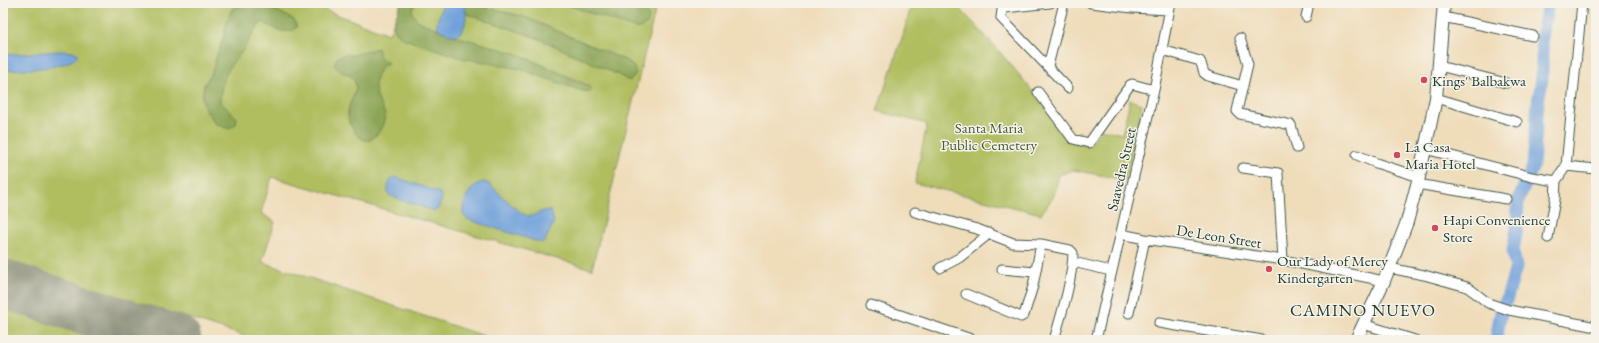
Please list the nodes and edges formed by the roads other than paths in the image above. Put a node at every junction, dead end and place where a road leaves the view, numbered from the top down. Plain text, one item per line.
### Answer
1 (1050, 3) edge
2 (1064, 3) edge
3 (1090, 3) edge
4 (1309, 3) edge
5 (1444, 3) edge
6 (1582, 3) edge
7 (1170, 6) edge
8 (1306, 17) dead end
9 (1443, 17) junction
10 (1533, 36) dead end
11 (1240, 38) dead end
12 (1162, 50) junction
13 (1048, 66) junction
14 (1438, 66) junction
15 (1506, 83) dead end
16 (1244, 86) junction
17 (1068, 88) dead end
18 (1154, 90) junction
19 (1038, 92) dead end
20 (1436, 98) junction
21 (1517, 122) dead end
22 (1297, 148) dead end
23 (1425, 149) junction
24 (1357, 155) dead end
25 (1566, 166) junction
26 (1243, 168) dead end
27 (1596, 169) edge
28 (1418, 181) junction
29 (1556, 182) junction
30 (1506, 199) dead end
31 (915, 212) dead end
32 (990, 233) junction
33 (1121, 234) junction
34 (1548, 238) dead end
35 (1145, 239) junction
36 (1041, 244) junction
37 (1283, 260) junction
38 (1073, 262) junction
39 (940, 268) dead end
40 (1389, 268) junction
41 (1002, 269) dead end
42 (1111, 271) junction
43 (1035, 272) junction
44 (1384, 281) junction
45 (966, 294) dead end
46 (871, 305) dead end
47 (1129, 313) dead end
48 (1159, 323) dead end
49 (1363, 324) junction
50 (1596, 327) edge
51 (974, 340) edge
52 (1054, 340) edge
53 (1096, 340) edge
54 (1262, 340) edge
55 (1356, 340) edge
56 (1415, 340) edge

1 - 13 street
2 - 13 street
3 - 7 street
4 - 8 street
5 - 9 main road
6 - 25 street
7 - 12 street, Saavedra Street
9 - 10 street
9 - 14 main road
11 - 16 street
12 - 16 street
12 - 18 street, Saavedra Street
13 - 17 street
14 - 15 street
14 - 20 main road
16 - 22 street
18 - 19 street
18 - 33 street, Saavedra Street
20 - 21 street
20 - 23 main road
23 - 28 main road
23 - 29 street
24 - 28 street
25 - 27 street
25 - 29 street
26 - 37 street
28 - 30 street
28 - 40 main road
29 - 34 street
31 - 32 street
32 - 36 street
32 - 39 street
33 - 35 street, De Leon Street
33 - 42 street, Saavedra Street
35 - 37 street, De Leon Street
35 - 47 street
36 - 38 street
36 - 43 street
37 - 44 street, De Leon Street
38 - 42 street
38 - 52 street
40 - 44 main road
40 - 50 street
41 - 43 street
42 - 53 street, Saavedra Street
43 - 45 street
44 - 49 main road
46 - 51 street
48 - 54 street
49 - 55 main road
49 - 56 street

